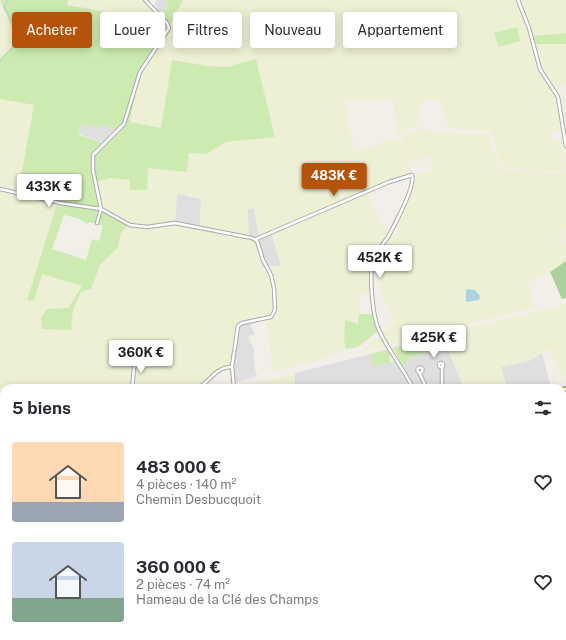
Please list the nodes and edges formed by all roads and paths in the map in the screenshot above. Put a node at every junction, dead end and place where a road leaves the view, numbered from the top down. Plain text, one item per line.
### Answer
1 (145, 0) edge
2 (518, 0) edge
3 (566, 146) edge
4 (0, 189) edge
5 (101, 209) junction
6 (97, 223) dead end
7 (256, 239) junction
8 (138, 359) dead end
9 (232, 367) junction
10 (442, 367) dead end
11 (418, 372) dead end
12 (132, 384) edge
13 (202, 384) edge
14 (234, 384) edge
15 (411, 384) edge
16 (424, 384) edge
17 (442, 384) edge

1 - 5 street
2 - 3 street
4 - 5 street
5 - 6 street
5 - 7 street
7 - 9 street
7 - 15 street
8 - 12 street
9 - 13 street
9 - 14 street
10 - 17 street
11 - 16 street

